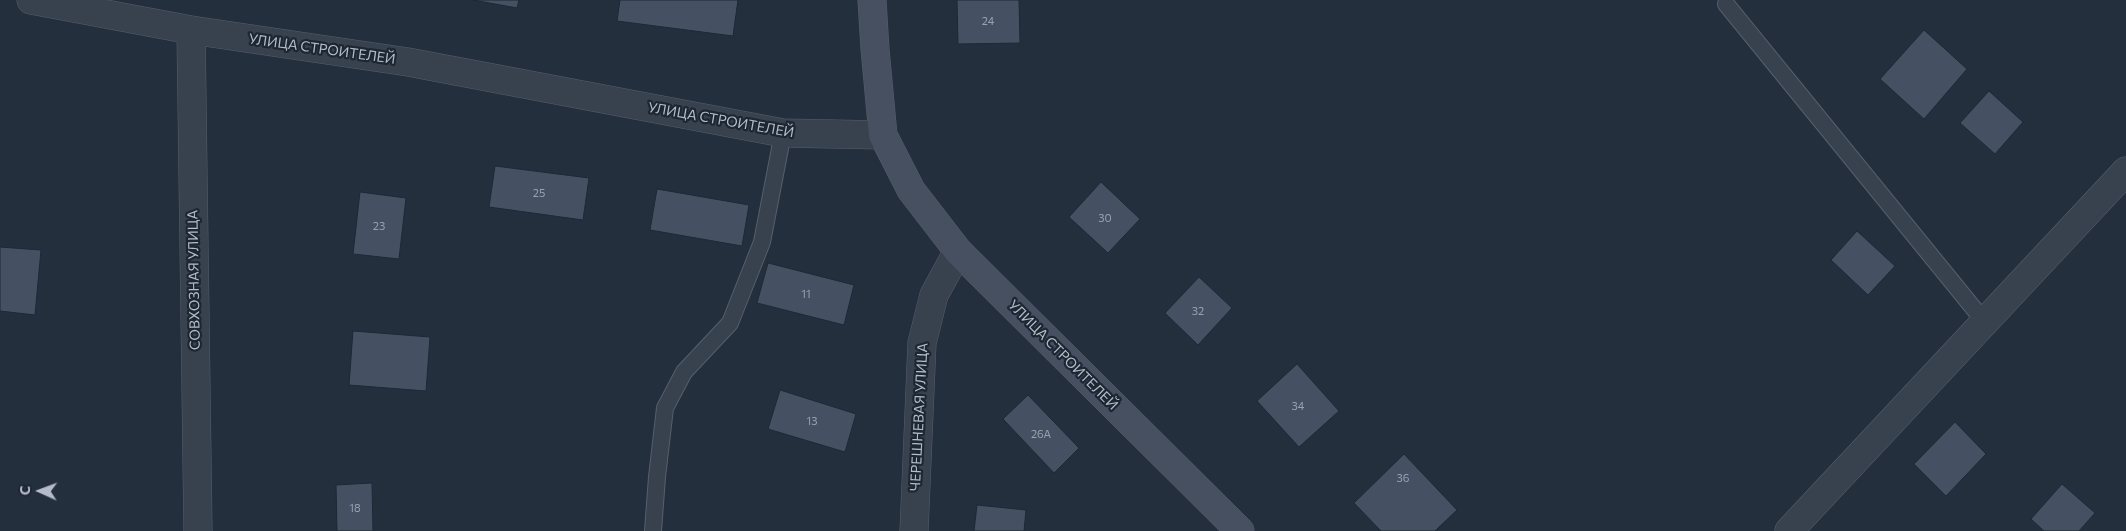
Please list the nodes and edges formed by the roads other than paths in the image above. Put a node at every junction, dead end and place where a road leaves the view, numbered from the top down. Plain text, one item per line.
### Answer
1 (31, 0) edge
2 (872, 0) edge
3 (1726, 4) dead end
4 (191, 30) junction
5 (783, 133) junction
6 (883, 135) junction
7 (2126, 171) edge
8 (958, 251) junction
9 (1984, 320) junction
10 (198, 531) edge
11 (653, 531) edge
12 (914, 531) edge
13 (1240, 531) edge
14 (1789, 531) edge

1 - 4 street, УЛИЦА СТРОИТЕЛЕЙ
2 - 6 street
3 - 9 lane
4 - 5 street, УЛИЦА СТРОИТЕЛЕЙ
4 - 10 street, СОВХОЗНАЯ УЛИЦА
5 - 6 street, УЛИЦА СТРОИТЕЛЕЙ
5 - 11 lane
6 - 8 street, УЛИЦА СТРОИТЕЛЕЙ
7 - 9 street
8 - 12 street, ЧЕРЕШНЕВАЯ УЛИЦА
8 - 13 street, УЛИЦА СТРОИТЕЛЕЙ
9 - 14 street

